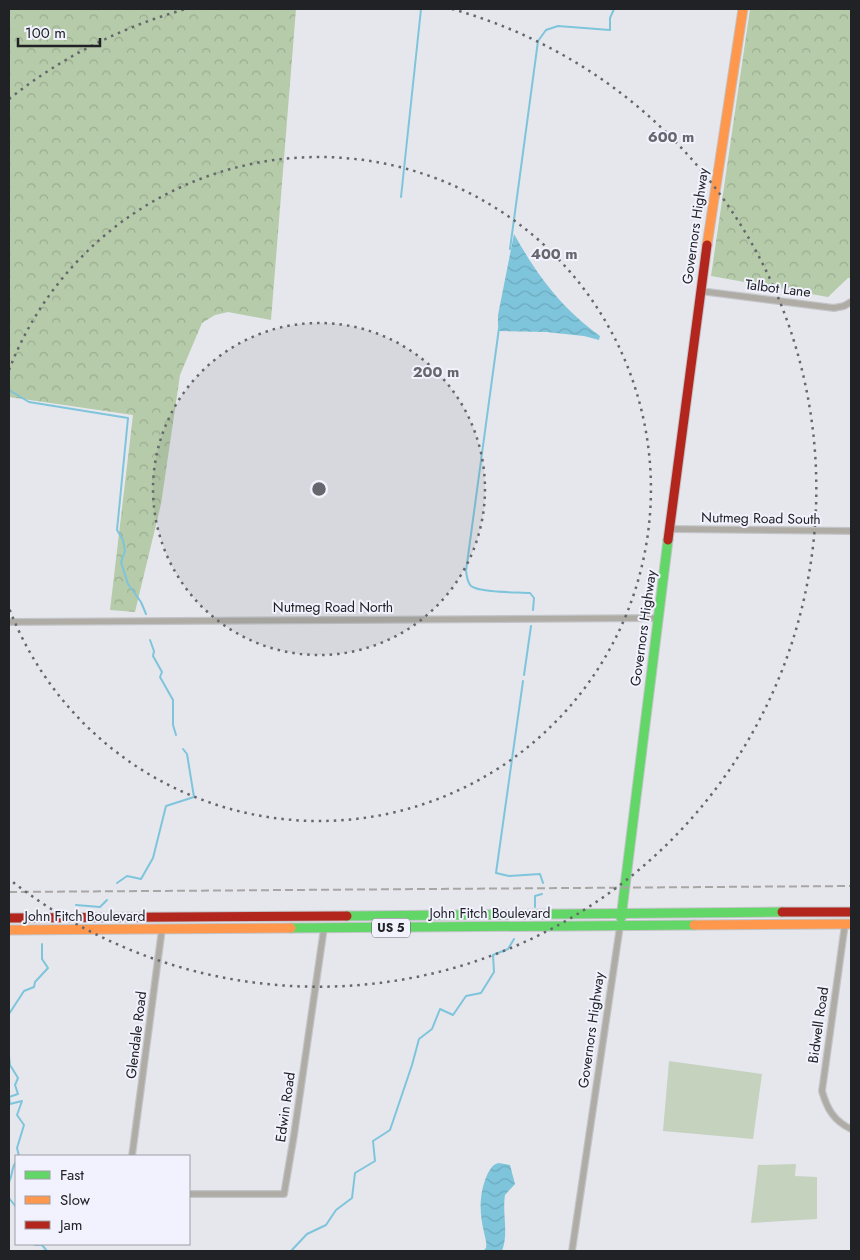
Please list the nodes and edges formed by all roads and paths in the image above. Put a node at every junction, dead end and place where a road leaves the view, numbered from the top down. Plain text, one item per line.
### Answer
1 (743, 9) edge
2 (700, 291) junction
3 (851, 302) edge
4 (670, 530) junction
5 (851, 531) edge
6 (658, 618) junction
7 (9, 622) edge
8 (849, 912) edge
9 (621, 914) junction
10 (164, 917) junction
11 (9, 918) edge
12 (848, 924) edge
13 (620, 926) junction
14 (324, 928) junction
15 (162, 929) junction
16 (9, 930) edge
17 (851, 1129) edge
18 (132, 1155) edge
19 (190, 1194) edge
20 (572, 1251) edge

1 - 2 main road, Governors Highway
2 - 3 street, Talbot Lane
2 - 4 main road, Governors Highway
4 - 5 street, Nutmeg Road South
4 - 6 main road, Governors Highway
6 - 7 street, Nutmeg Road North
6 - 9 main road, Governors Highway
8 - 9 main road, John Fitch Boulevard / US 5
8 - 12 street, Bidwell Road
9 - 10 main road, John Fitch Boulevard / US 5
9 - 13 main road, Governors Highway
10 - 11 main road, John Fitch Boulevard / US 5
10 - 15 street, Glendale Road
12 - 13 main road, John Fitch Boulevard / US 5
12 - 17 street, Bidwell Road
13 - 14 main road, John Fitch Boulevard / US 5
13 - 20 street, Governors Highway
14 - 15 main road, John Fitch Boulevard / US 5
14 - 19 street, Edwin Road
15 - 16 main road, John Fitch Boulevard / US 5
15 - 18 street, Glendale Road

